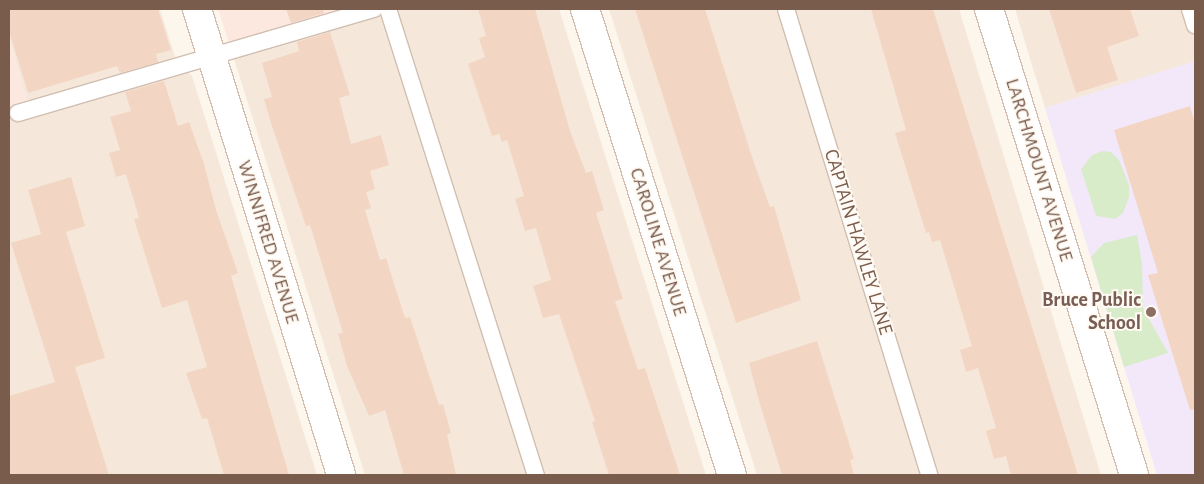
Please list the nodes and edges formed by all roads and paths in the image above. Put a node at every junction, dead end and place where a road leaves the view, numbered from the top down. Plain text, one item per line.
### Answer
1 (197, 9) edge
2 (374, 9) edge
3 (388, 9) edge
4 (585, 9) edge
5 (786, 9) edge
6 (989, 9) edge
7 (1190, 9) edge
8 (1195, 25) edge
9 (211, 58) junction
10 (18, 113) dead end
11 (341, 475) edge
12 (536, 475) edge
13 (732, 475) edge
14 (929, 475) edge
15 (1134, 475) edge

1 - 9 street, WINNIFRED AVENUE
2 - 9 lane
3 - 12 lane
4 - 13 street, CAROLINE AVENUE
5 - 14 lane, CAPTAIN HAWLEY LANE
6 - 15 street, LARCHMOUNT AVENUE
7 - 8 lane
9 - 10 lane
9 - 11 street, WINNIFRED AVENUE

